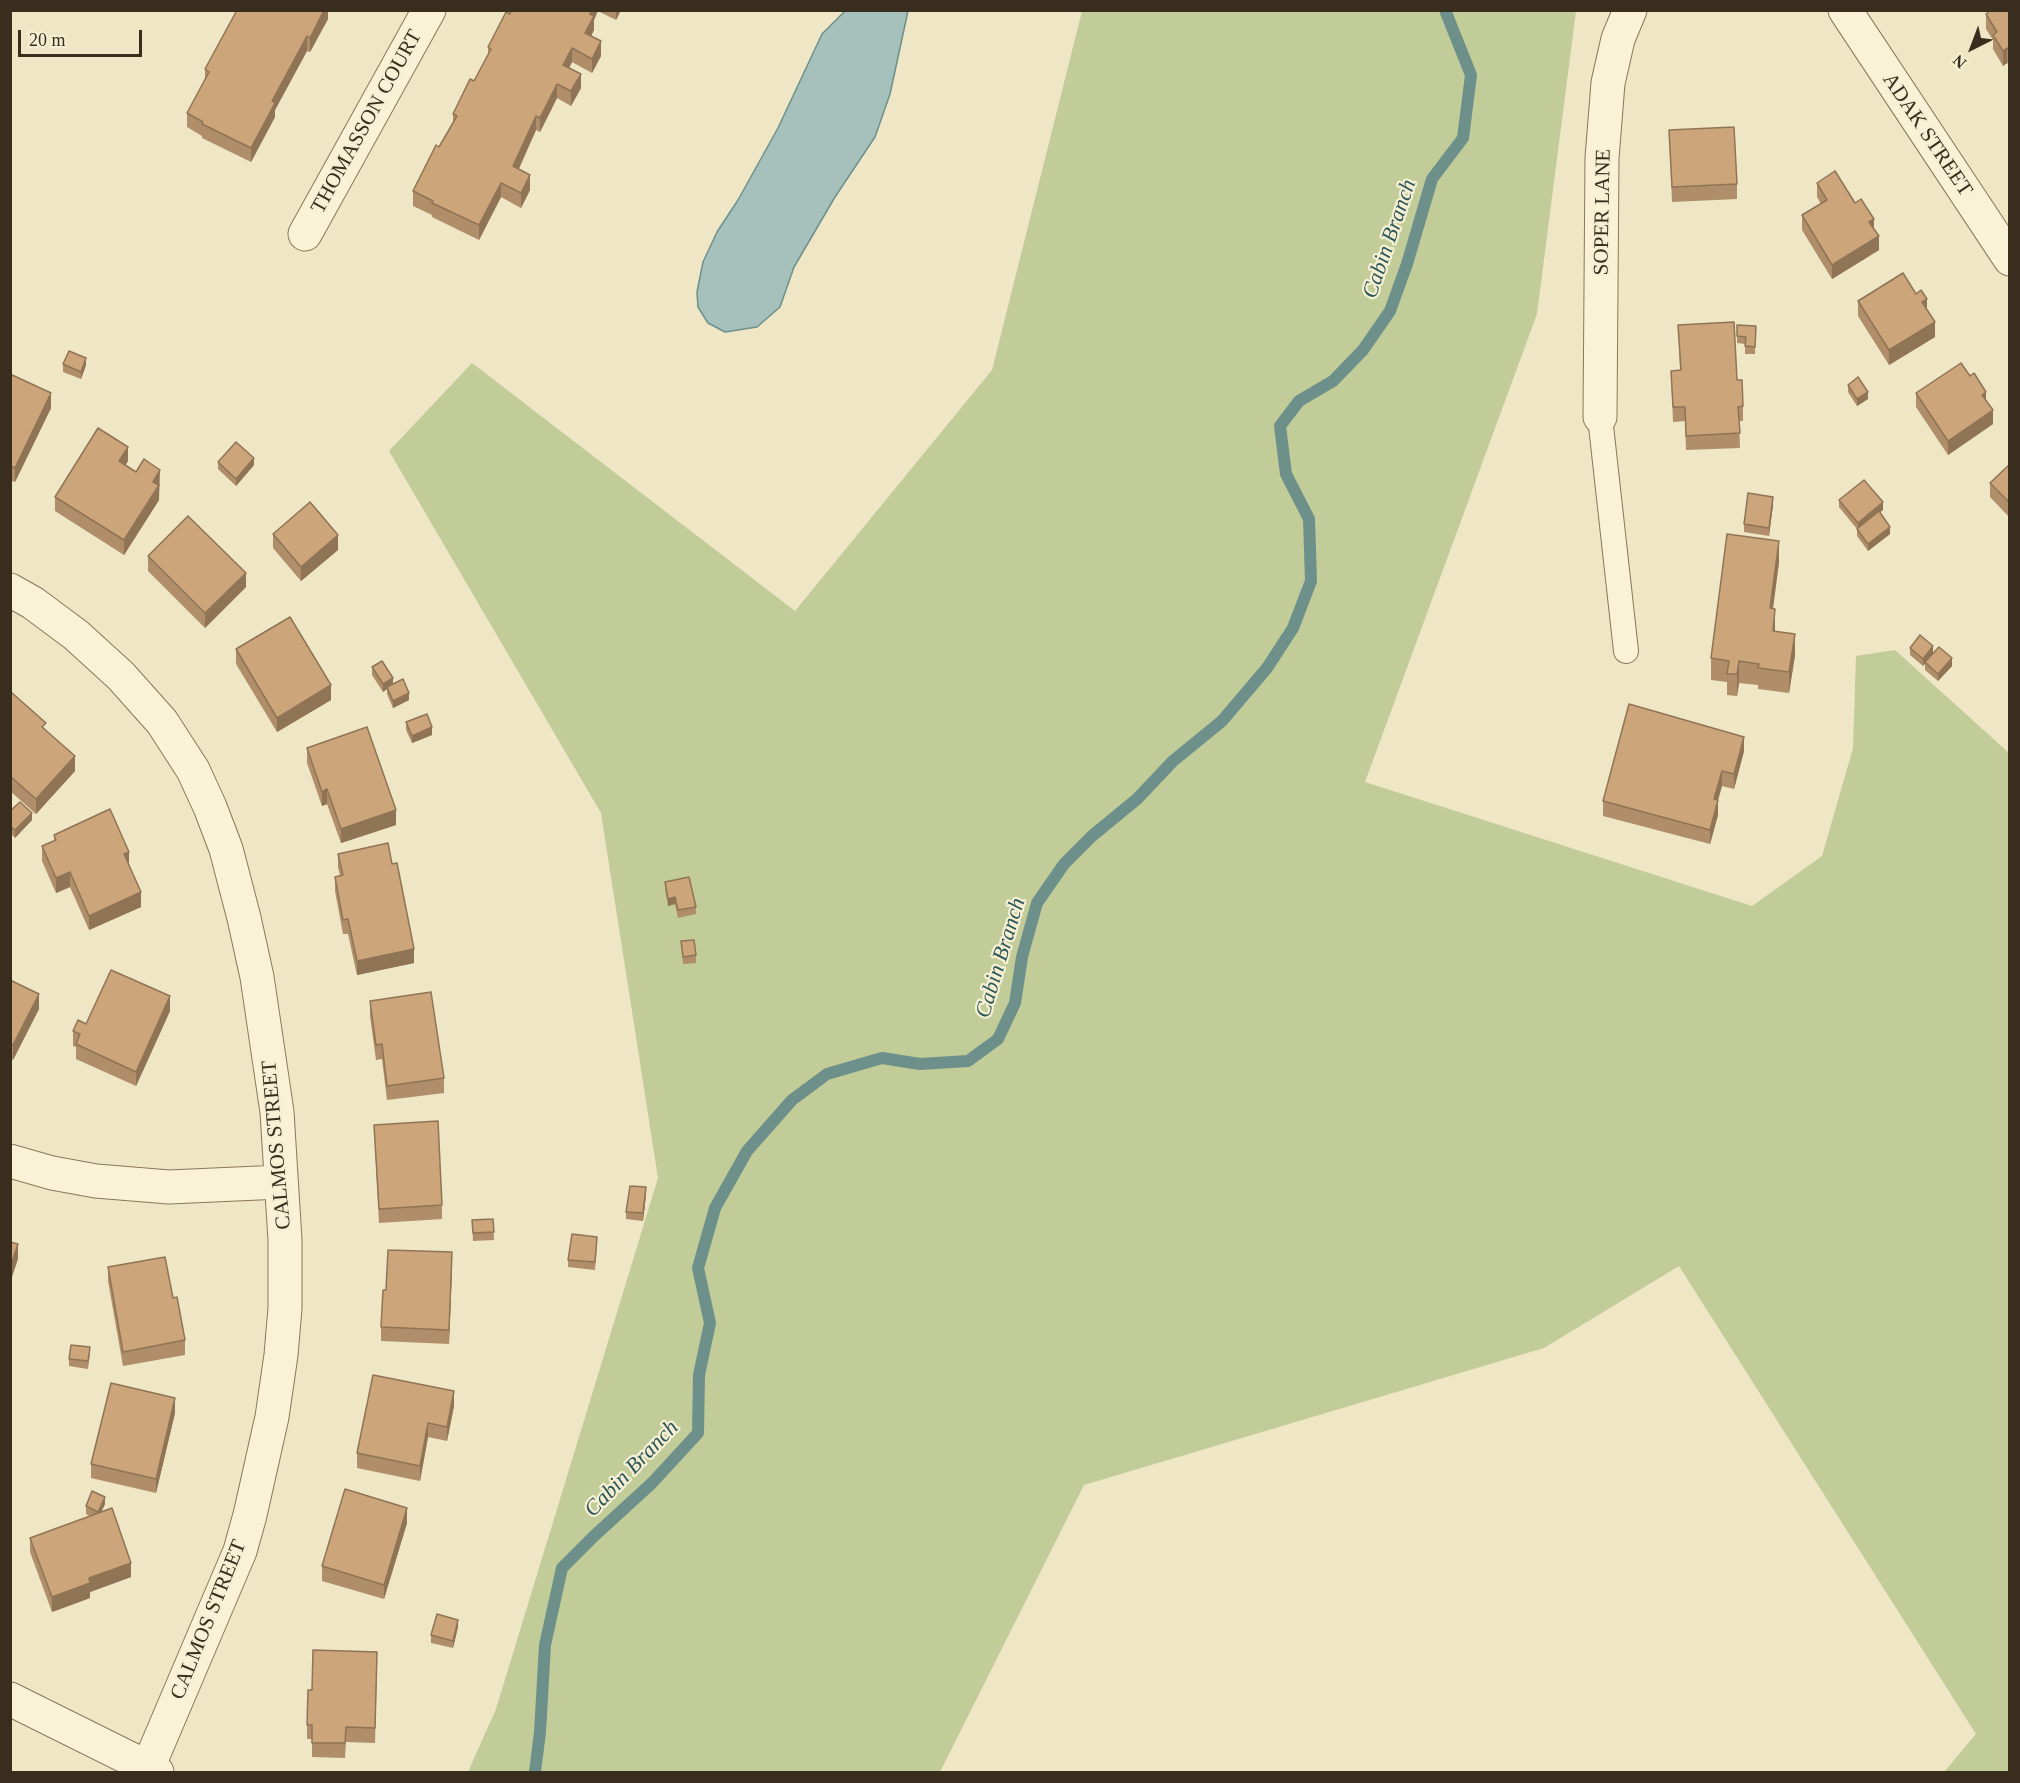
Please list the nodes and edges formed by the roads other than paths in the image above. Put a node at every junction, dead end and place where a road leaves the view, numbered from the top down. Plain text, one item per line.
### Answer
1 (429, 10) edge
2 (1630, 10) edge
3 (1845, 10) edge
4 (305, 234) dead end
5 (2010, 259) edge
6 (1600, 417) joint
7 (10, 590) edge
8 (1626, 651) dead end
9 (10, 1161) edge
10 (281, 1182) junction
11 (10, 1699) edge
12 (150, 1771) edge

1 - 4 street, THOMASSON COURT
2 - 6 street, SOPER LANE
3 - 5 street, ADAK STREET
6 - 8 lane
7 - 10 street, CALMOS STREET
9 - 10 street
10 - 12 street, CALMOS STREET
11 - 12 street

